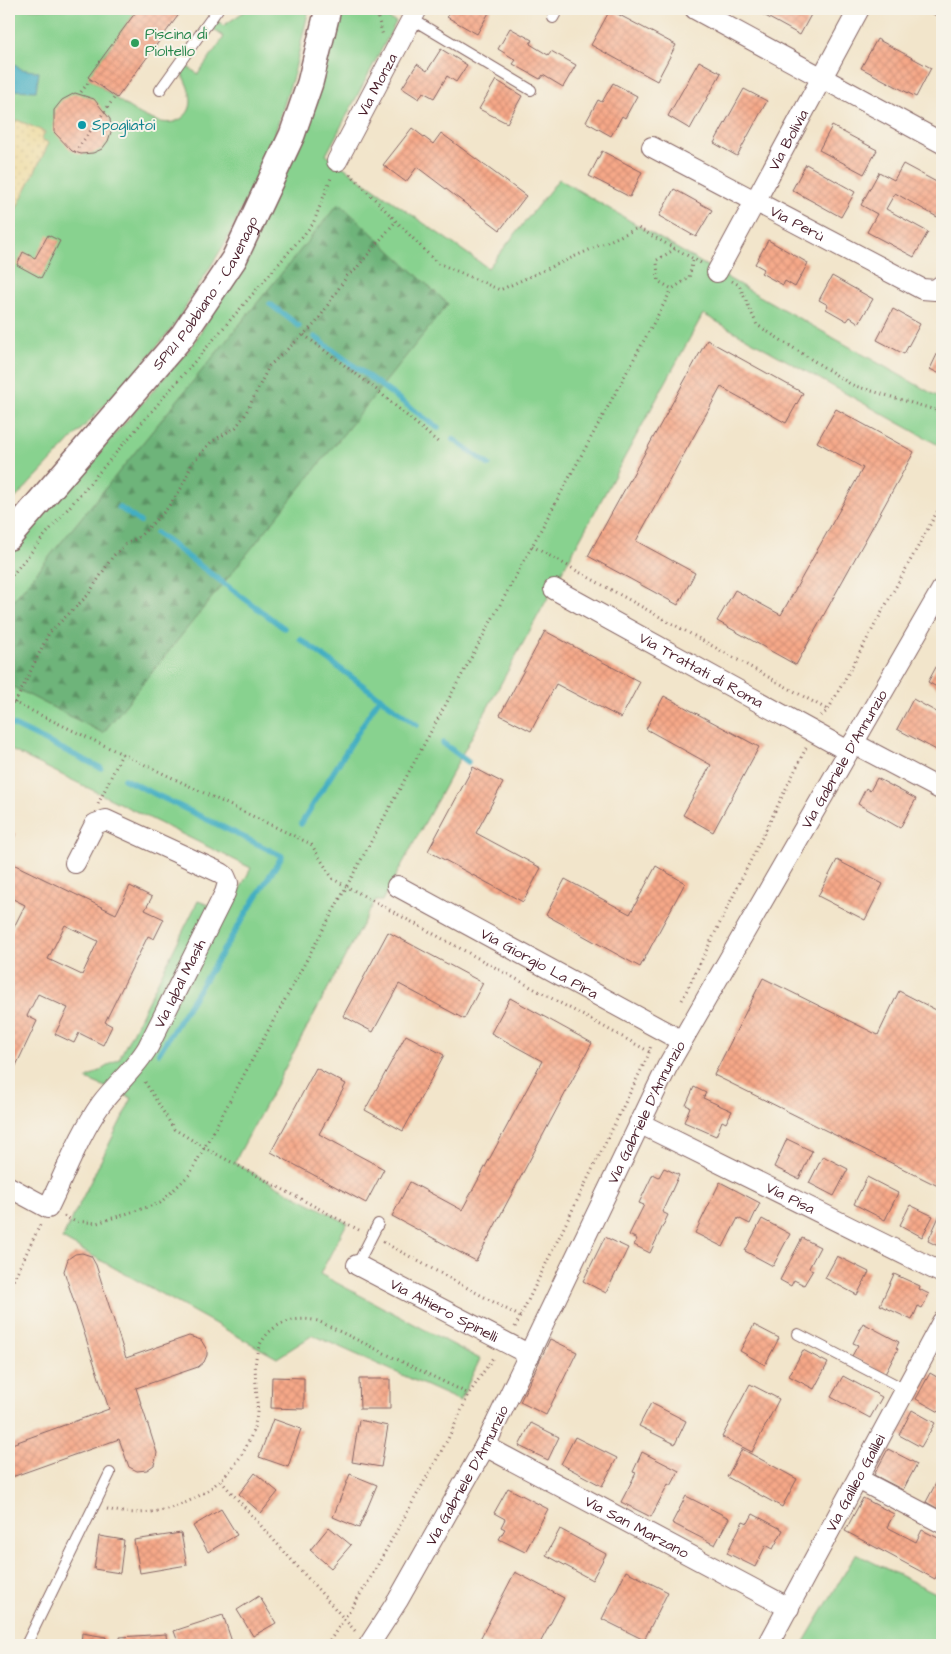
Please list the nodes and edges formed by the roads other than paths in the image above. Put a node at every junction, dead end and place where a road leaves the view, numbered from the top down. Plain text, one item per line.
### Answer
1 (218, 9) edge
2 (328, 9) edge
3 (695, 9) edge
4 (859, 9) edge
5 (414, 14) edge
6 (821, 77) junction
7 (160, 90) dead end
8 (531, 90) dead end
9 (942, 144) edge
10 (652, 147) dead end
11 (337, 161) road end
12 (755, 201) junction
13 (718, 272) road end
14 (942, 285) edge
15 (9, 537) edge
16 (942, 588) edge
17 (554, 589) dead end
18 (851, 747) junction
19 (942, 790) edge
20 (75, 863) dead end
21 (397, 886) dead end
22 (682, 1040) junction
23 (639, 1123) junction
24 (9, 1187) edge
25 (378, 1224) dead end
26 (357, 1265) joint
27 (942, 1273) edge
28 (942, 1322) edge
29 (798, 1334) dead end
30 (530, 1355) junction
31 (906, 1390) junction
32 (485, 1446) junction
33 (110, 1473) dead end
34 (858, 1479) junction
35 (942, 1523) edge
36 (789, 1608) junction
37 (366, 1642) edge
38 (26, 1645) edge
39 (768, 1645) edge

1 - 7 lane
2 - 15 street, SP121 Pobbiano - Cavenago
3 - 6 street
4 - 6 street, Via Bolivia
5 - 8 lane
5 - 11 street, Via Monza
6 - 9 street
6 - 12 street, Via Bolivia
10 - 12 street, Via Perù
12 - 13 street, Via Bolivia
12 - 14 street, Via Perù
16 - 18 street, Via Gabriele D'Annunzio
17 - 18 street, Via Trattati di Roma
18 - 19 street, Via Trattati di Roma
18 - 22 street, Via Gabriele D'Annunzio
20 - 24 street, Via Iqbal Masih
21 - 22 street, Via Giorgio La Pira
22 - 23 street, Via Gabriele D'Annunzio
23 - 27 street, Via Pisa
23 - 30 street, Via Gabriele D'Annunzio
25 - 26 lane
26 - 30 street, Via Altiero Spinelli
28 - 31 street, Via Galileo Galilei
29 - 31 lane
30 - 32 street, Via Gabriele D'Annunzio
31 - 34 street, Via Galileo Galilei
32 - 36 street, Via San Marzano
32 - 37 street, Via Gabriele D'Annunzio
33 - 38 lane
34 - 35 street
34 - 36 street, Via Galileo Galilei
36 - 39 street, Via Galileo Galilei

